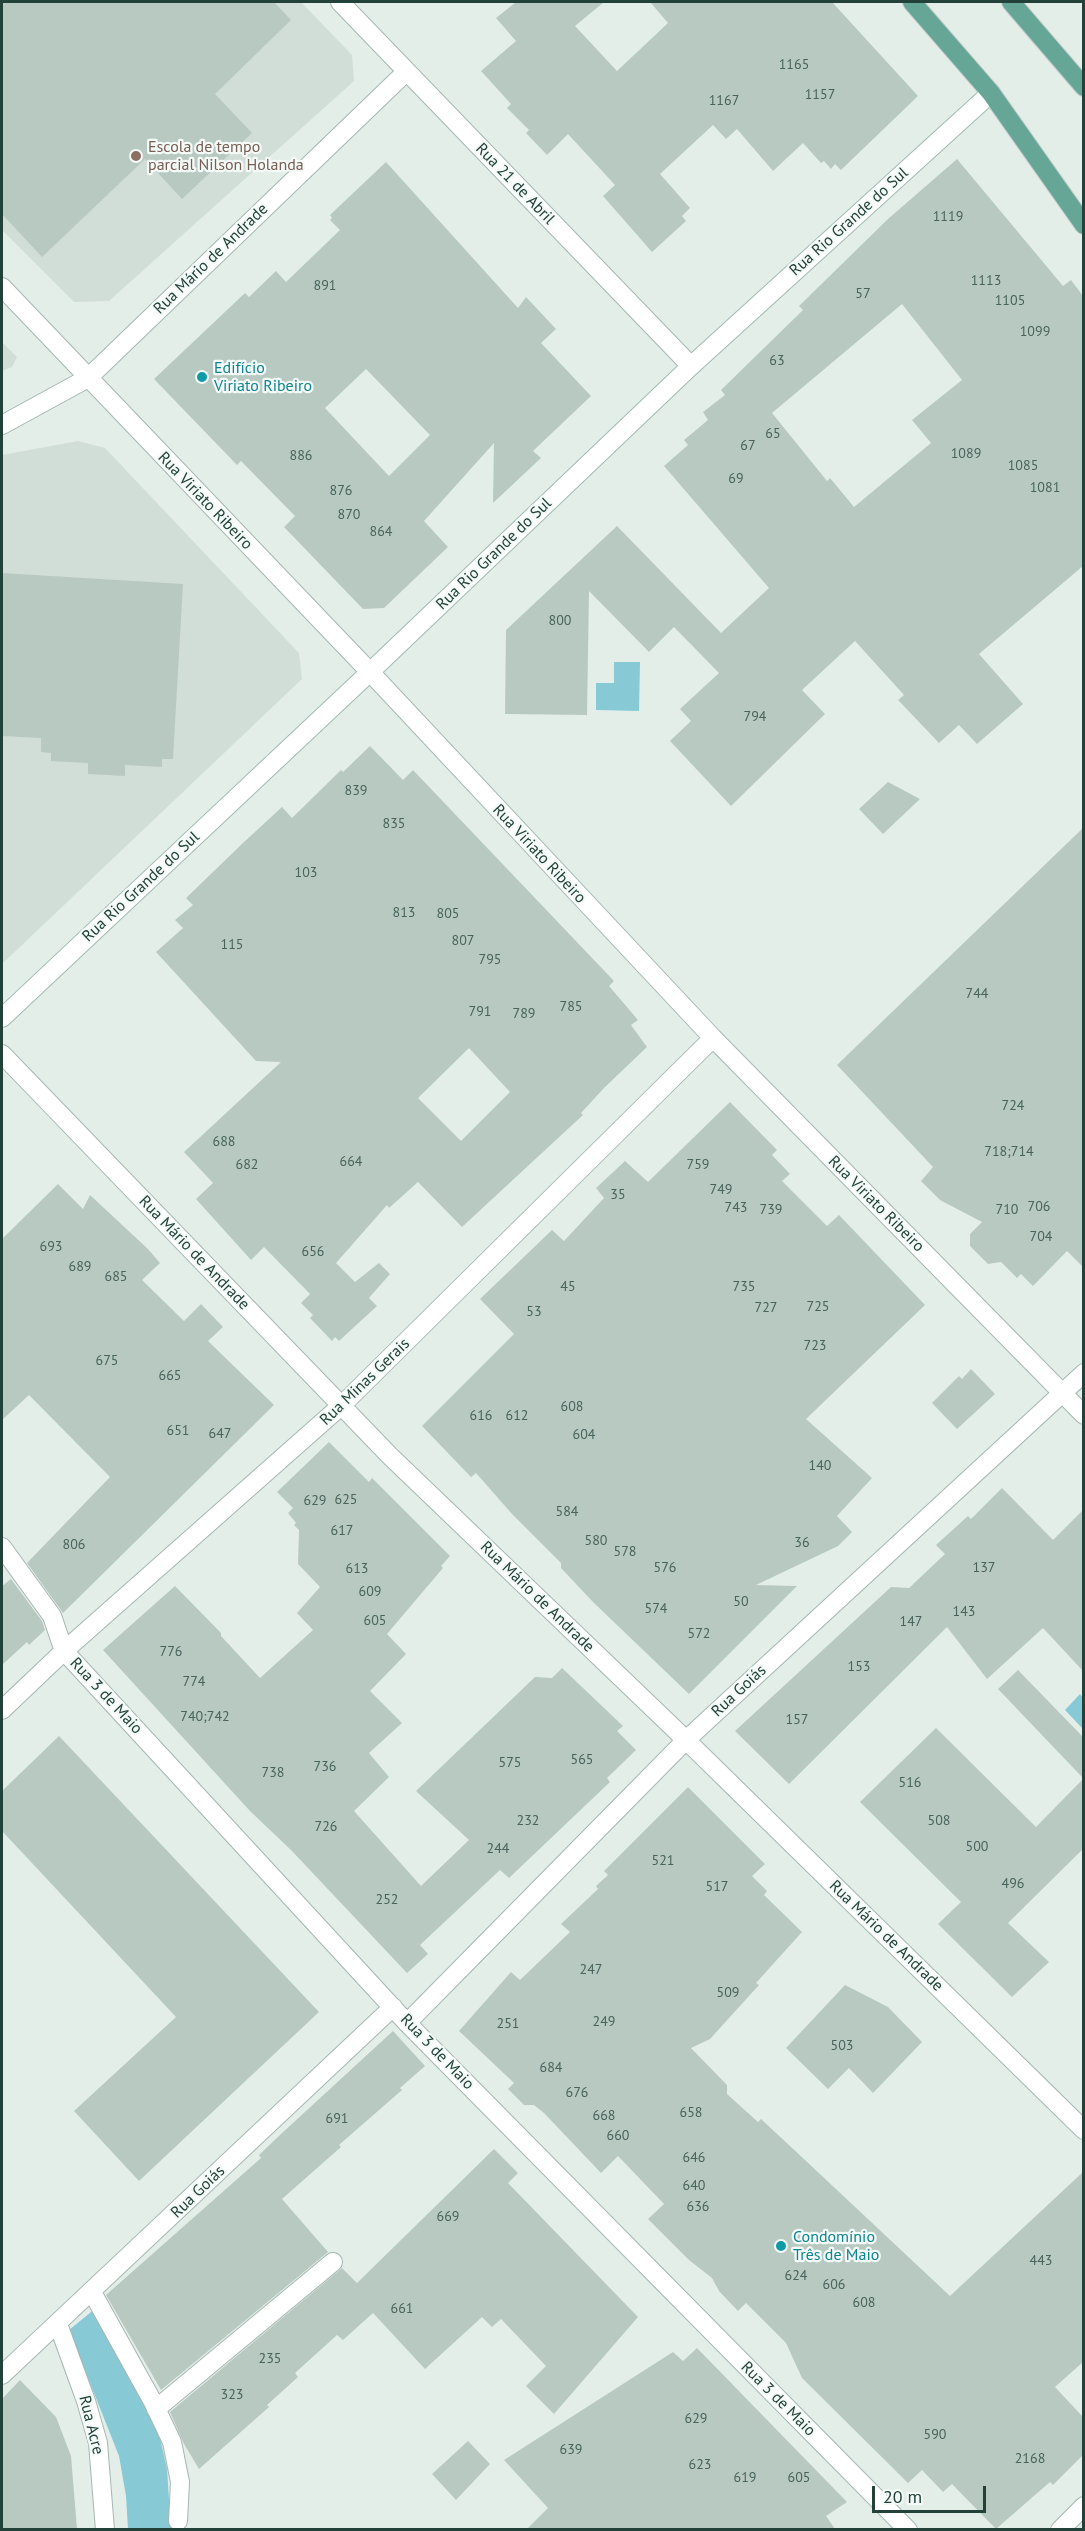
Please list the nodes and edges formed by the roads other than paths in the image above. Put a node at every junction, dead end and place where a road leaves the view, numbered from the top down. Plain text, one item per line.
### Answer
1 (340, 2) edge
2 (912, 2) edge
3 (1011, 2) edge
4 (406, 72) junction
5 (1083, 87) edge
6 (991, 93) junction
7 (1083, 225) edge
8 (2, 287) edge
9 (691, 366) junction
10 (88, 378) junction
11 (2, 424) edge
12 (370, 672) junction
13 (2, 1018) edge
14 (713, 1038) junction
15 (2, 1054) edge
16 (1083, 1373) edge
17 (1062, 1393) junction
18 (342, 1406) junction
19 (1083, 1415) edge
20 (2, 1547) edge
21 (64, 1652) junction
22 (2, 1710) edge
23 (686, 1740) junction
24 (393, 2007) junction
25 (407, 2023) junction
26 (1083, 2130) edge
27 (333, 2262) dead end
28 (92, 2292) junction
29 (58, 2324) junction
30 (2, 2375) edge
31 (156, 2409) junction
32 (1083, 2506) edge
33 (178, 2521) dead end
34 (105, 2529) edge
35 (908, 2529) edge
36 (1060, 2529) edge

1 - 4 street, Rua 21 de Abril
2 - 6 main road
3 - 5 main road
4 - 9 street, Rua 21 de Abril
4 - 10 street, Rua Mário de Andrade
6 - 7 main road
6 - 9 street, Rua Rio Grande do Sul
8 - 10 street, Rua Viriato Ribeiro
9 - 12 street, Rua Rio Grande do Sul
10 - 11 street, Rua Mário de Andrade
10 - 12 street, Rua Viriato Ribeiro
12 - 13 street, Rua Rio Grande do Sul
12 - 14 street, Rua Viriato Ribeiro
14 - 17 street, Rua Viriato Ribeiro
14 - 18 street, Rua Minas Gerais
15 - 18 street, Rua Mário de Andrade
16 - 17 street, Rua Goiás
17 - 19 street, Rua Viriato Ribeiro
17 - 23 street, Rua Goiás
18 - 21 street, Rua Minas Gerais
18 - 23 street, Rua Mário de Andrade
20 - 21 street, Rua 3 de Maio
21 - 22 street, Rua Minas Gerais
21 - 24 street, Rua 3 de Maio
23 - 25 street, Rua Goiás
23 - 26 street, Rua Mário de Andrade
24 - 25 street, Rua 3 de Maio
24 - 28 street, Rua Goiás
25 - 35 street, Rua 3 de Maio
27 - 31 street
28 - 29 street, Rua Goiás
28 - 31 street
29 - 30 street, Rua Goiás
29 - 34 street, Rua Acre
31 - 33 street
32 - 36 street

